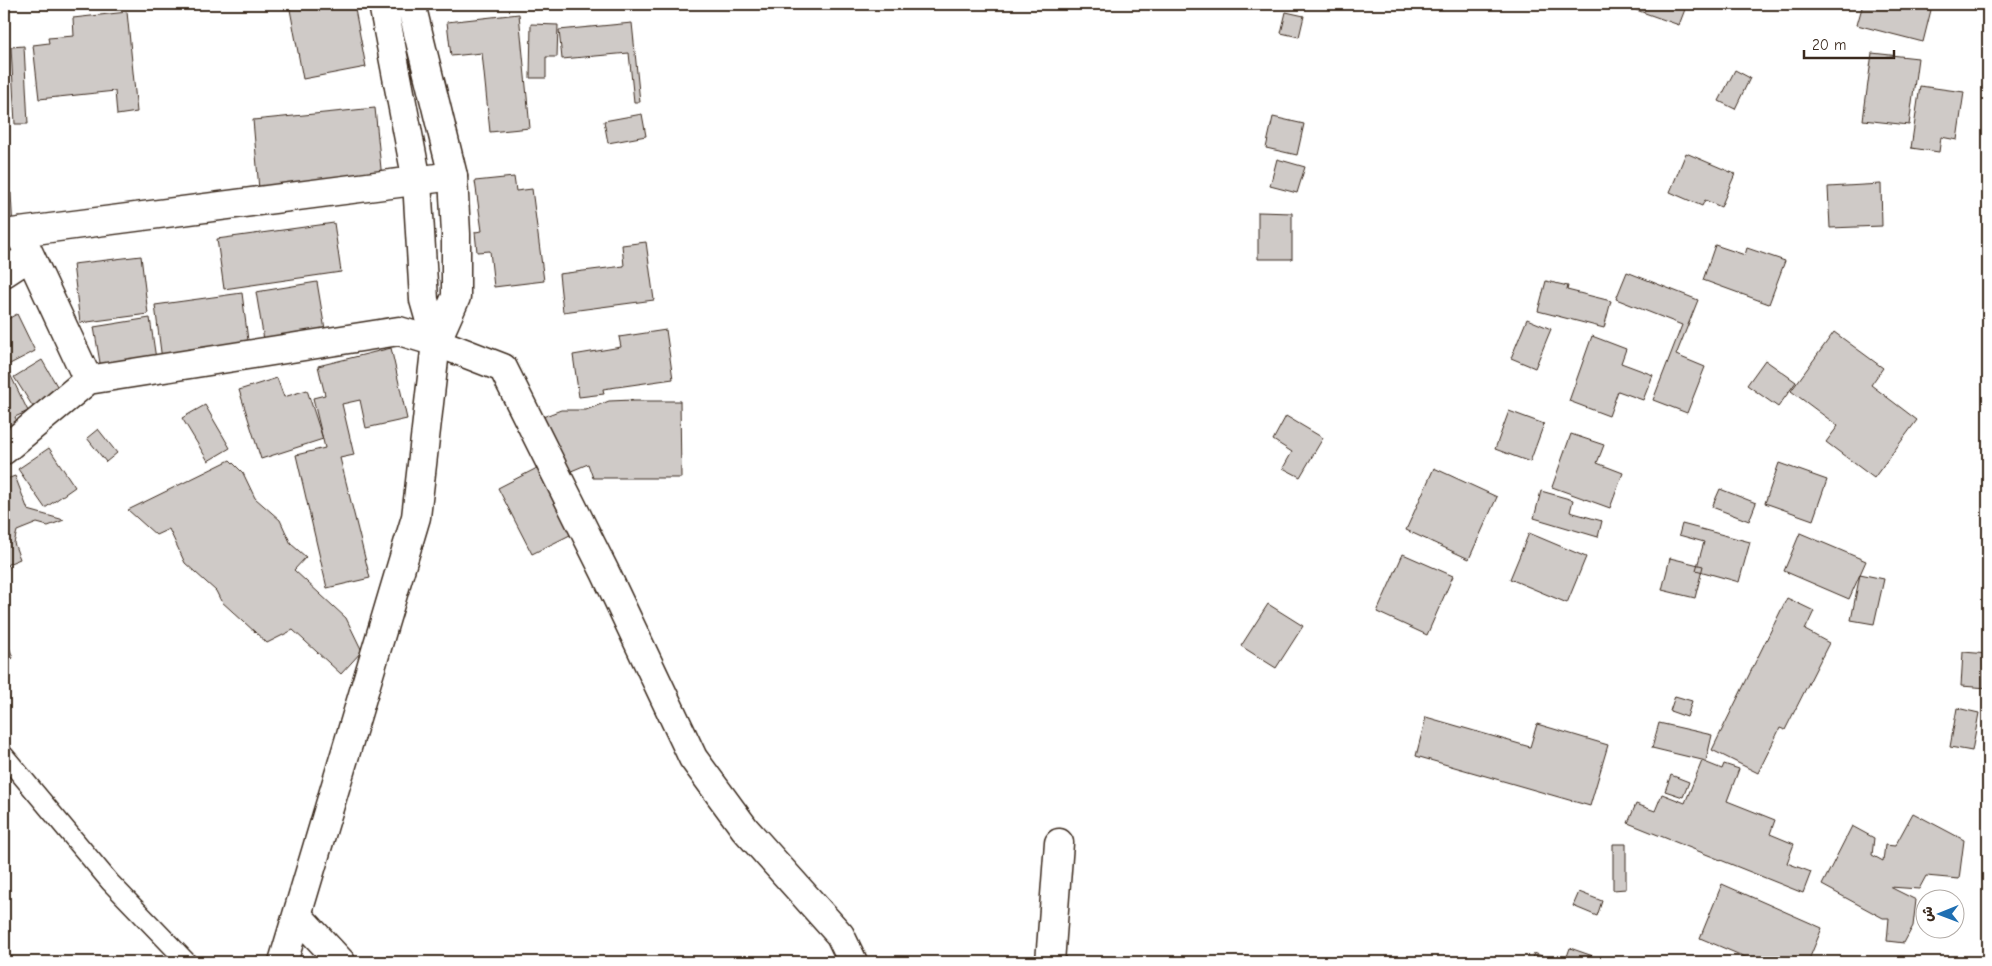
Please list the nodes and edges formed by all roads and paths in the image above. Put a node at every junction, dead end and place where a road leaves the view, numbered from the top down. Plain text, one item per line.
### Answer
1 (383, 4) edge
2 (411, 4) edge
3 (453, 176) junction
4 (417, 181) junction
5 (18, 241) edge
6 (4, 273) edge
7 (436, 342) junction
8 (88, 380) junction
9 (4, 450) edge
10 (4, 755) edge
11 (1059, 843) dead end
12 (298, 916) junction
13 (187, 962) edge
14 (283, 962) edge
15 (341, 962) edge
16 (853, 962) edge
17 (1050, 962) edge

1 - 4 street
2 - 3 street
3 - 4 street
3 - 7 street
4 - 5 street
4 - 7 street
5 - 6 street
5 - 8 street
7 - 8 street
7 - 12 street
7 - 16 street
8 - 9 street
10 - 13 lane
11 - 17 street
12 - 14 street
12 - 15 street

